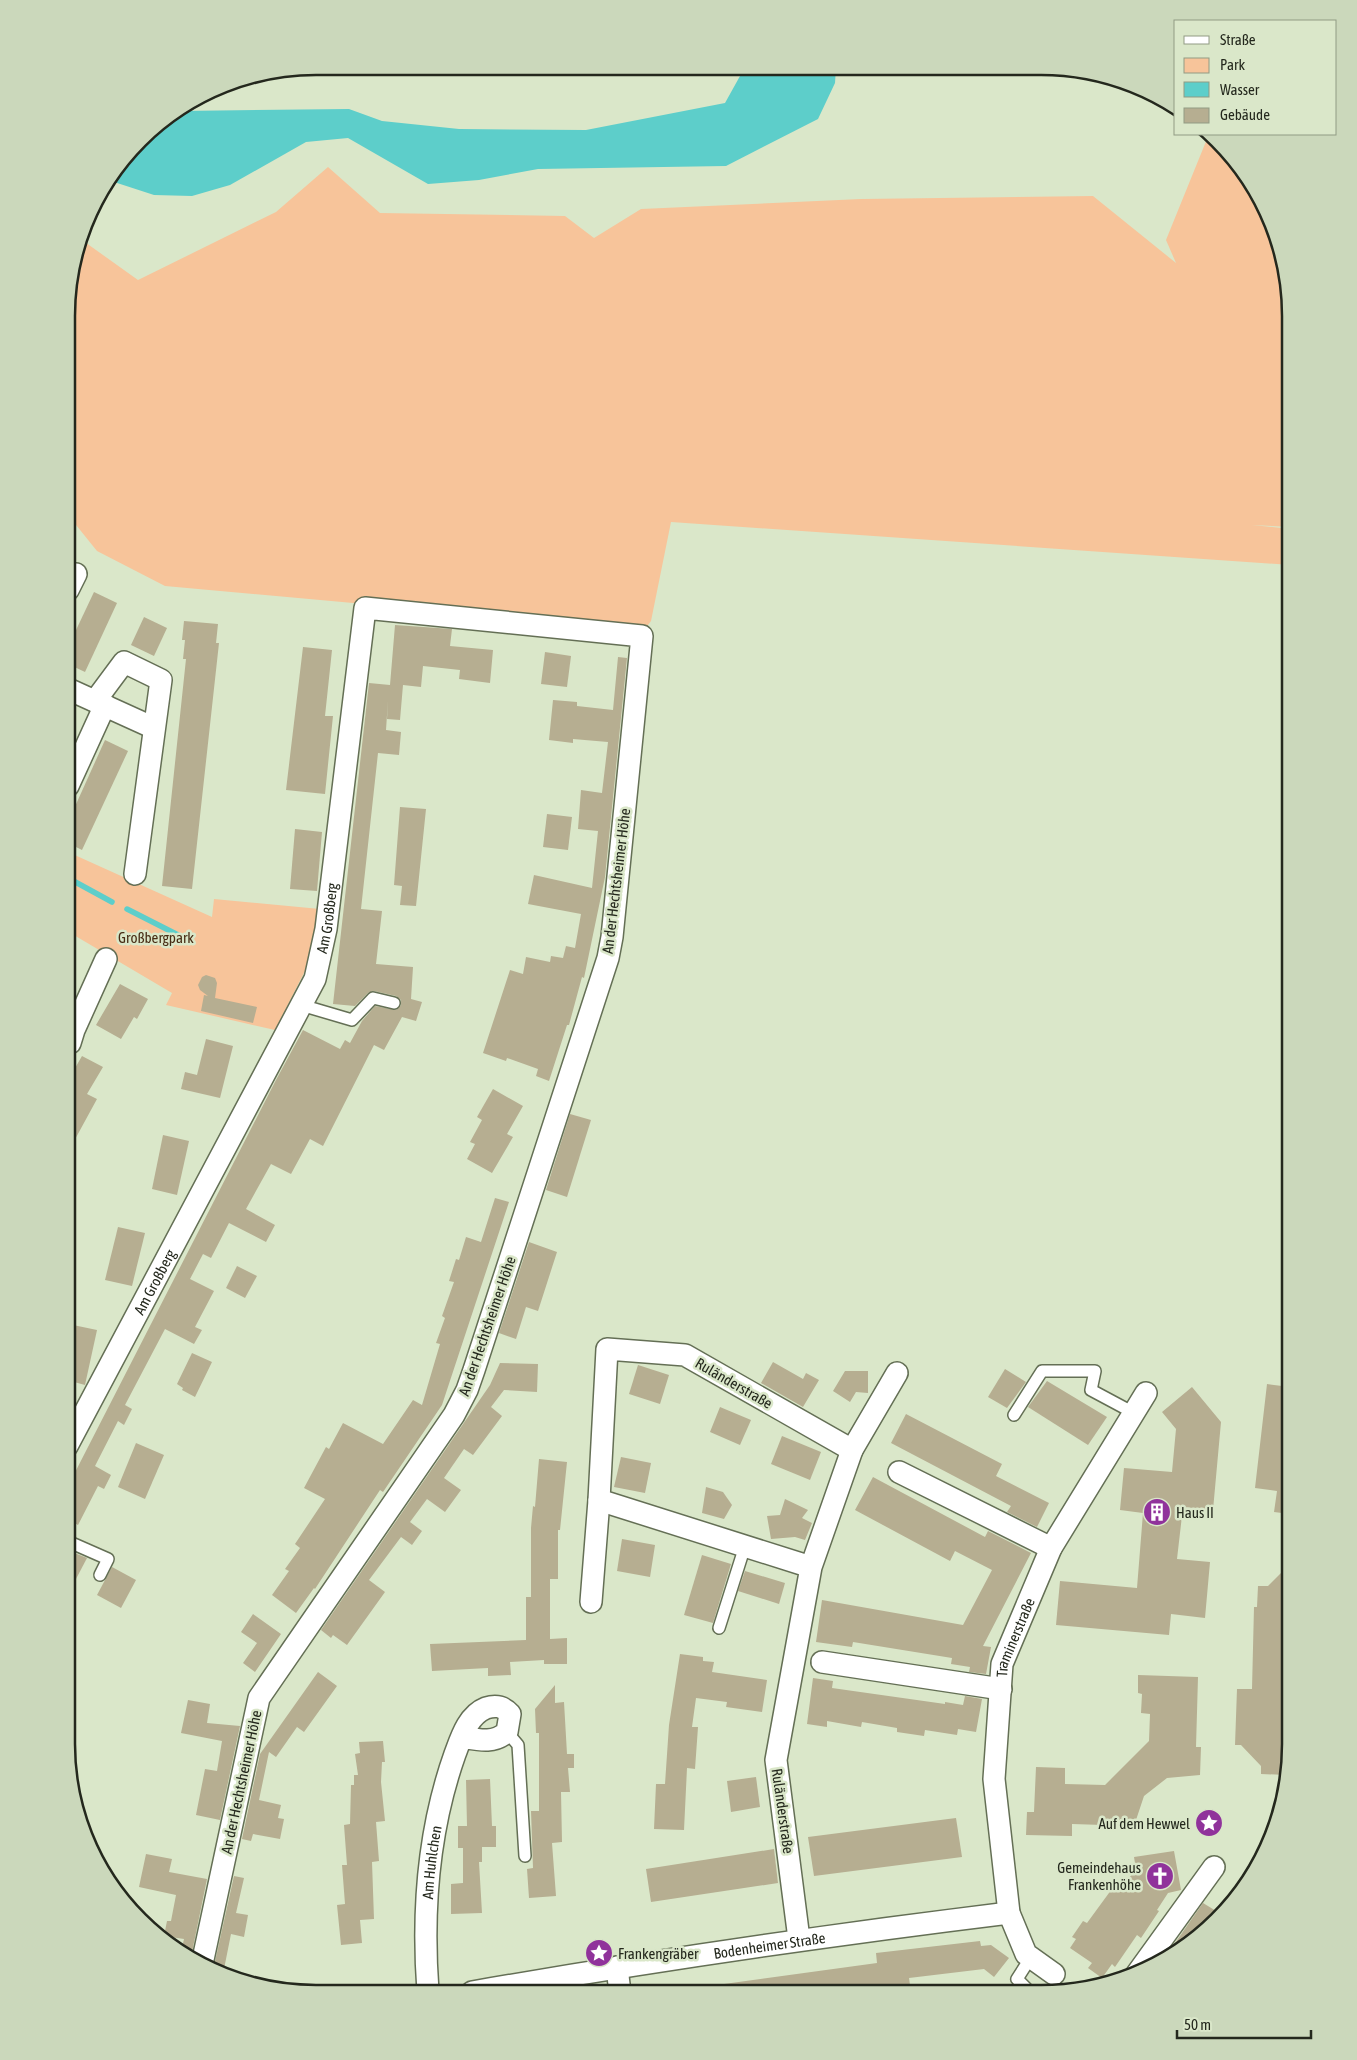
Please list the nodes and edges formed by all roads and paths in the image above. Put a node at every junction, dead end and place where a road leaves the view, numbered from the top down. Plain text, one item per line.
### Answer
1 (642, 636) joint
2 (75, 692) edge
3 (100, 703) junction
4 (154, 728) junction
5 (75, 768) edge
6 (135, 874) dead end
7 (106, 959) dead end
8 (394, 1003) dead end
9 (301, 1005) junction
10 (75, 1023) edge
11 (897, 1373) dead end
12 (1146, 1393) dead end
13 (1134, 1412) junction
14 (1014, 1415) dead end
15 (75, 1431) edge
16 (852, 1450) junction
17 (899, 1472) dead end
18 (599, 1500) junction
19 (75, 1544) edge
20 (745, 1546) junction
21 (1052, 1548) junction
22 (811, 1567) junction
23 (100, 1575) dead end
24 (591, 1602) dead end
25 (719, 1628) dead end
26 (822, 1662) dead end
27 (1001, 1690) junction
28 (507, 1732) junction
29 (462, 1737) junction
30 (525, 1856) dead end
31 (1214, 1867) dead end
32 (1010, 1913) junction
33 (799, 1939) junction
34 (204, 1957) edge
35 (1030, 1958) junction
36 (1147, 1960) edge
37 (617, 1967) junction
38 (1054, 1974) dead end
39 (428, 1985) edge
40 (513, 1985) edge
41 (619, 1985) edge
42 (1023, 1985) edge

1 - 9 street, Am Großberg
1 - 34 street, An der Hechtsheimer Höhe
2 - 3 street
3 - 4 street
3 - 4 street
3 - 5 street
4 - 6 street
7 - 10 street
8 - 9 lane
9 - 15 street, Am Großberg
11 - 16 street, Ruländerstraße
12 - 13 street, Traminerstraße
13 - 14 lane
13 - 21 street, Traminerstraße
16 - 18 street, Ruländerstraße
16 - 22 street, Ruländerstraße
17 - 21 street
18 - 20 street
18 - 24 street, Ruländerstraße
19 - 23 lane
20 - 22 street
20 - 25 lane
21 - 27 street, Traminerstraße
22 - 33 street, Ruländerstraße
26 - 27 street
27 - 32 street, Traminerstraße
28 - 29 street
28 - 29 street, Am Huhlchen
28 - 30 lane
29 - 39 street, Am Huhlchen
31 - 36 street
32 - 33 street, Bodenheimer Straße
32 - 35 street, Traminerstraße
33 - 37 street, Bodenheimer Straße
35 - 38 street
35 - 42 lane
37 - 40 street, Bodenheimer Straße
37 - 41 street

